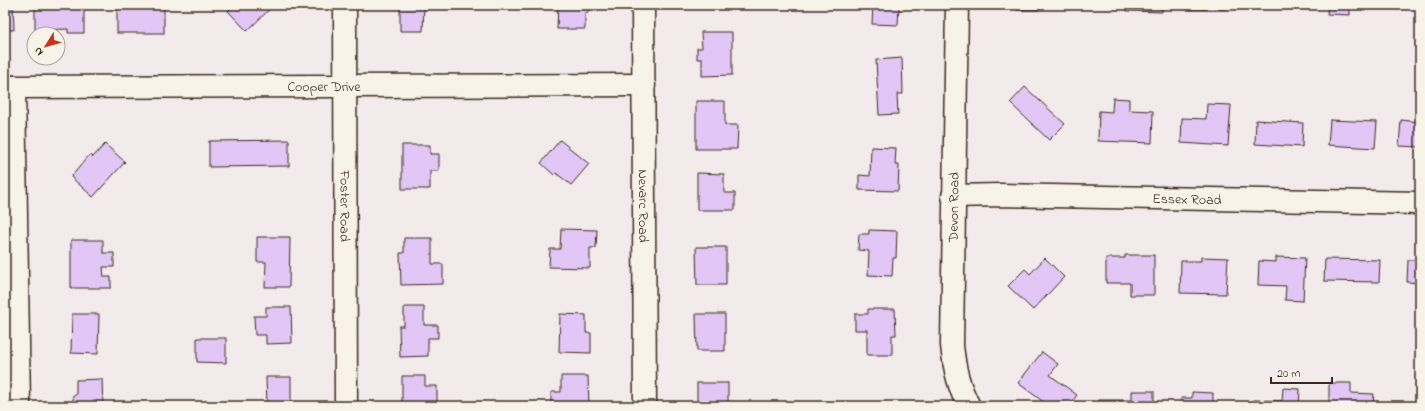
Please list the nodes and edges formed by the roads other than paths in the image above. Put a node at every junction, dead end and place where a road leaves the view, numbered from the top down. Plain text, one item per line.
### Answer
1 (345, 5) edge
2 (643, 5) edge
3 (957, 5) edge
4 (346, 85) junction
5 (644, 85) junction
6 (9, 87) edge
7 (953, 196) junction
8 (1420, 203) edge
9 (19, 406) edge
10 (346, 406) edge
11 (645, 406) edge
12 (969, 406) edge

1 - 4 street, Foster Road
2 - 5 street, Nevarc Road
3 - 7 street, Devon Road
4 - 5 street, Cooper Drive
4 - 6 street, Cooper Drive
4 - 10 street, Foster Road
5 - 11 street, Nevarc Road
6 - 9 street
7 - 8 street, Essex Road
7 - 12 street, Devon Road

